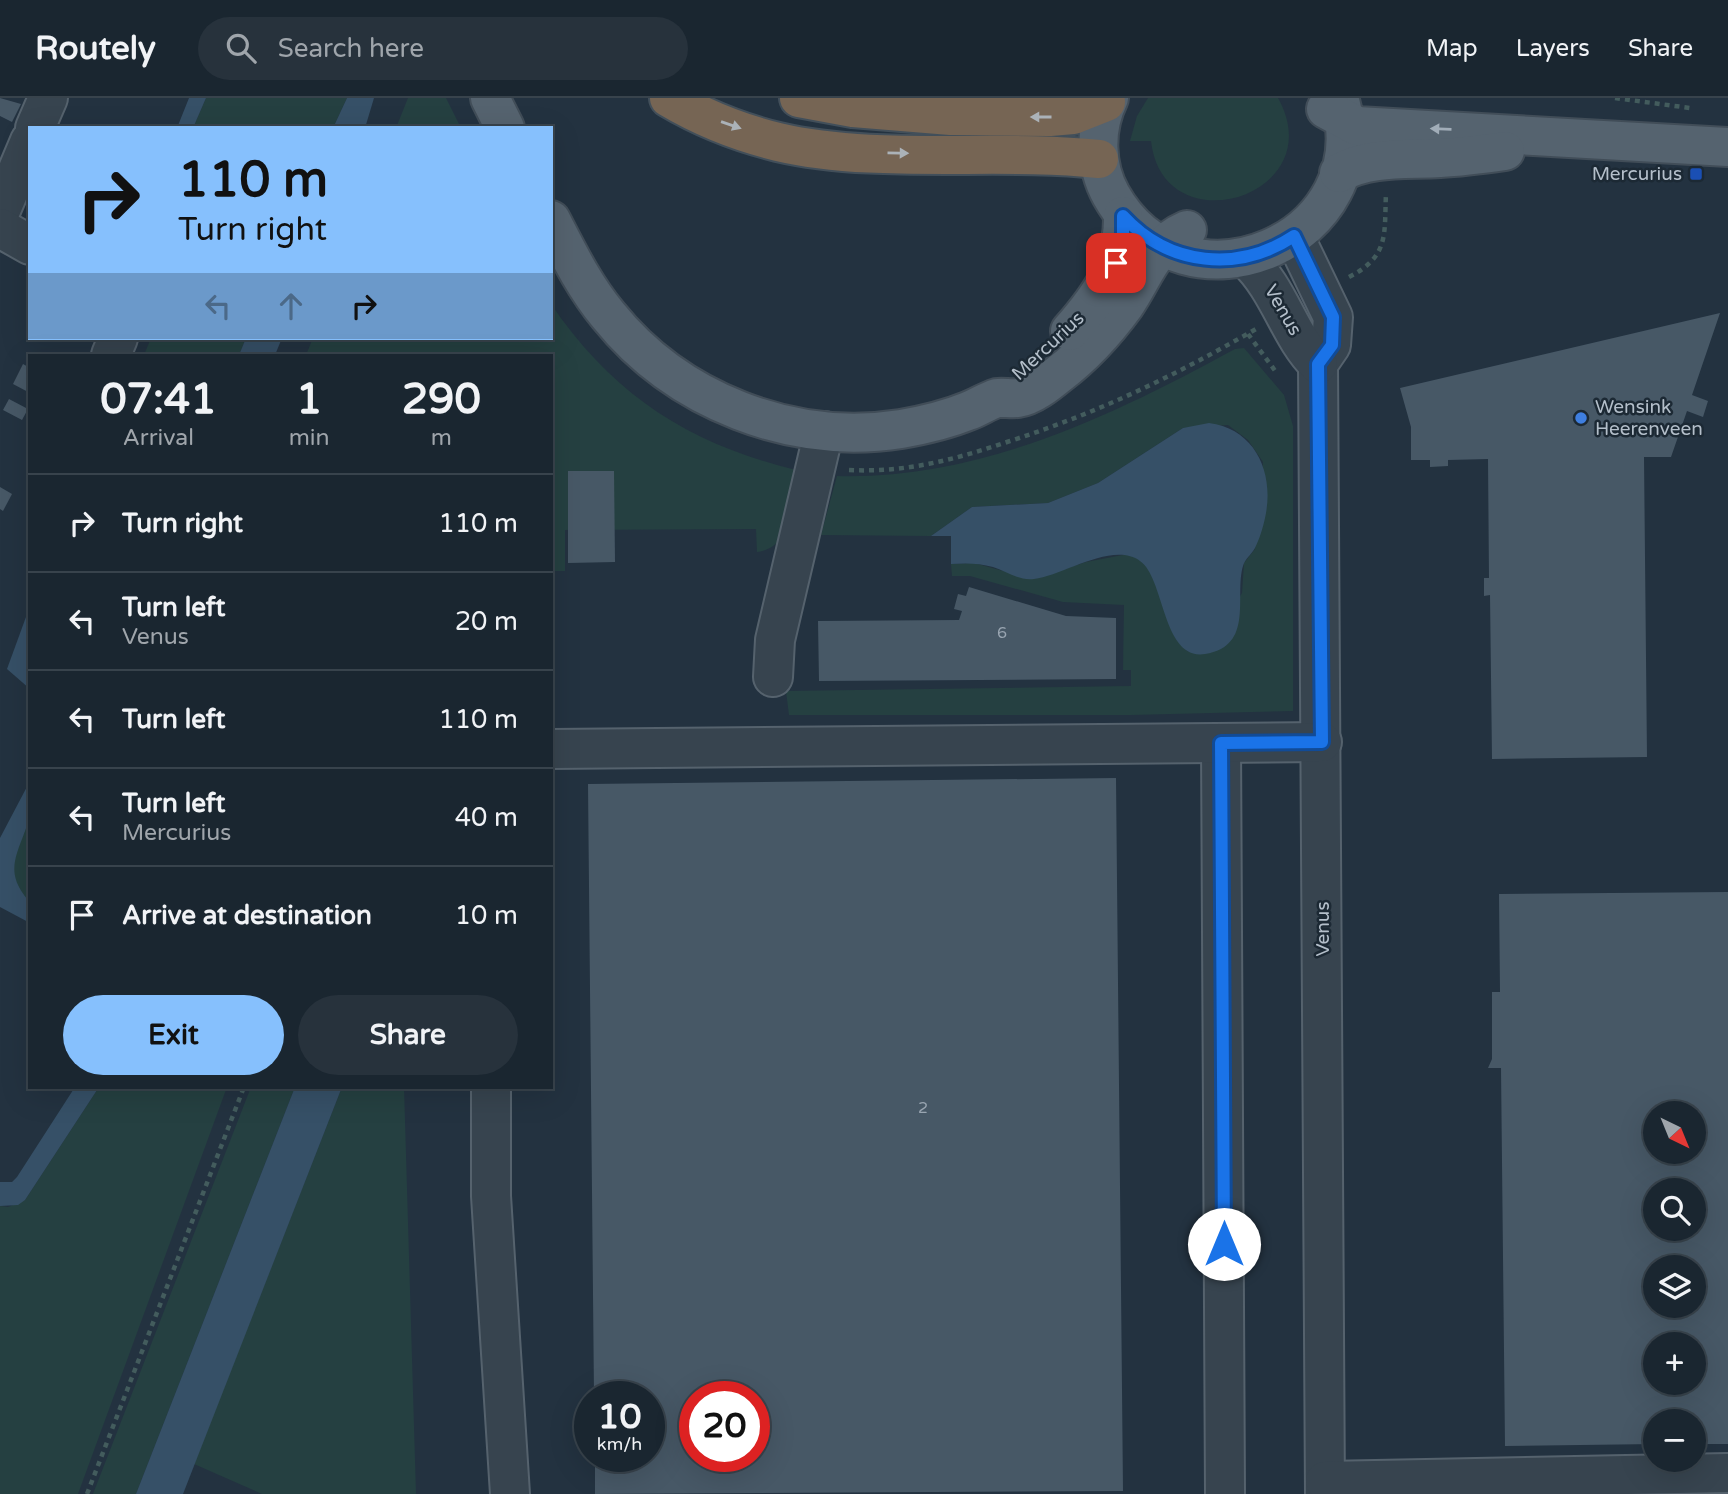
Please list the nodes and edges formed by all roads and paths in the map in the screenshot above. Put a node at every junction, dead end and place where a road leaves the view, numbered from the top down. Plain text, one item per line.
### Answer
1 (48, 98) edge
2 (490, 98) edge
3 (669, 98) edge
4 (799, 98) edge
5 (1002, 98) edge
6 (1615, 98) edge
7 (1108, 100) edge
8 (1328, 104) edge
9 (1703, 109) dead end
10 (950, 116) junction
11 (36, 126) edge
12 (504, 126) edge
13 (1606, 140) junction
14 (28, 146) edge
15 (1728, 147) edge
16 (1099, 159) junction
17 (1339, 173) junction
18 (1386, 186) dead end
19 (0, 212) edge
20 (1123, 216) junction
21 (553, 223) edge
22 (1290, 224) junction
23 (0, 228) edge
24 (1174, 238) junction
25 (28, 244) edge
26 (1246, 258) junction
27 (1340, 282) dead end
28 (1318, 364) junction
29 (997, 398) junction
30 (824, 431) junction
31 (773, 677) dead end
32 (1322, 742) junction
33 (1221, 743) junction
34 (553, 749) edge
35 (243, 1089) edge
36 (491, 1089) edge
37 (1728, 1473) edge
38 (1325, 1487) edge
39 (87, 1494) edge
40 (510, 1494) edge
41 (1225, 1494) edge

1 - 11 street
2 - 12 main road
3 -> 16 highway
4 - 10 highway
5 - 10 highway
6 - 9 path
7 -> 10 highway
7 - 16 main road
13 -> 8 main road
8 - 17 main road
8 - 22 main road
13 - 15 main road
13 - 17 main road
14 - 19 street
16 - 20 main road
16 - 24 main road
17 - 22 main road
18 - 27 path
20 - 24 main road
20 - 29 main road, Mercurius
21 - 30 main road, Mercurius
22 - 24 main road
22 - 26 main road
22 - 28 street, Venus
23 - 25 street
24 - 26 main road
24 - 29 main road, Mercurius
26 - 28 street, Venus
28 - 32 street, Venus
29 - 30 main road, Mercurius
30 - 31 street
32 - 33 street
32 - 38 street, Venus
33 - 34 street
33 - 41 street
35 - 39 path
36 - 40 street
37 - 38 street

